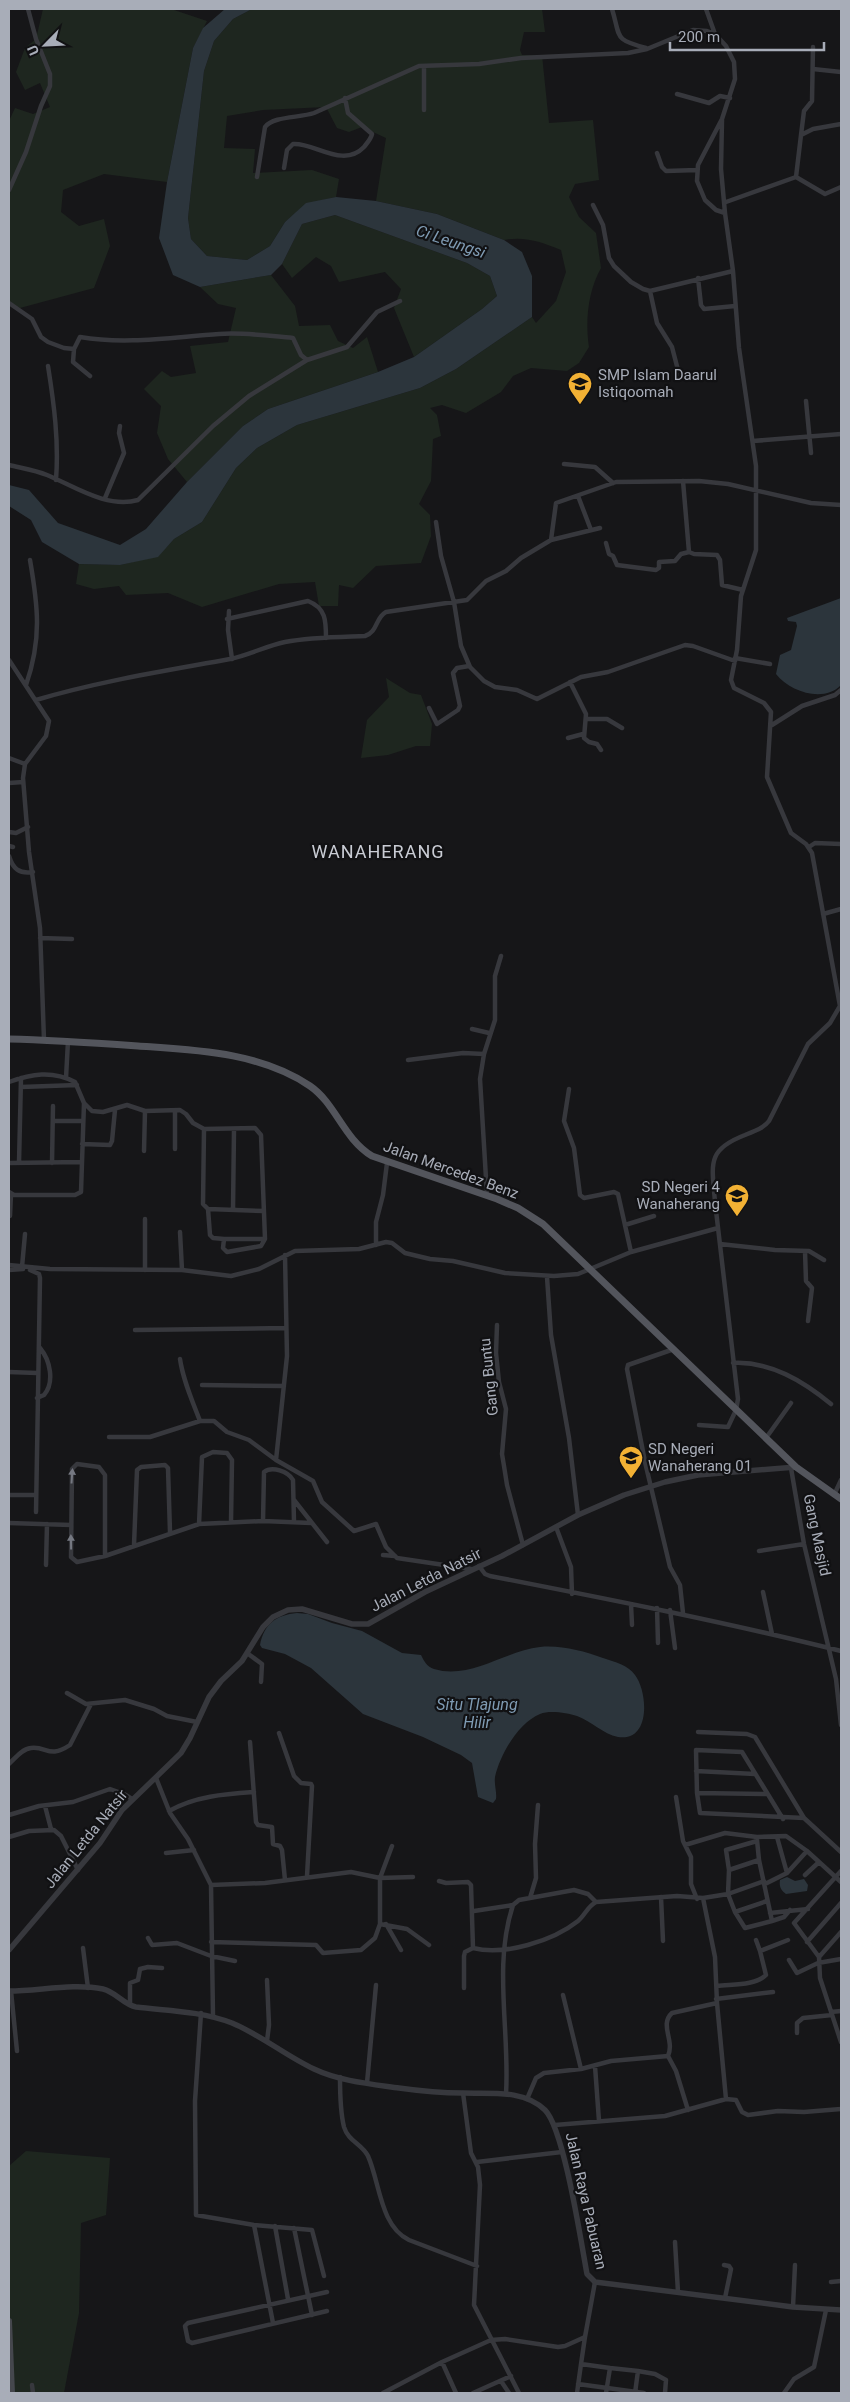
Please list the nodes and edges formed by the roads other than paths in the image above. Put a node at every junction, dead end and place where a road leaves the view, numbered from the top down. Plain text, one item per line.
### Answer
1 (28, 9) edge
2 (612, 9) edge
3 (706, 9) edge
4 (715, 34) junction
5 (813, 47) dead end
6 (647, 49) junction
7 (424, 66) junction
8 (813, 69) junction
9 (841, 72) edge
10 (677, 94) dead end
11 (345, 98) junction
12 (730, 98) junction
13 (424, 110) dead end
14 (722, 119) junction
15 (841, 124) edge
16 (801, 135) junction
17 (657, 153) dead end
18 (284, 168) dead end
19 (696, 170) junction
20 (257, 177) dead end
21 (796, 177) junction
22 (841, 187) edge
23 (9, 190) edge
24 (726, 202) junction
25 (593, 205) dead end
26 (725, 213) junction
27 (733, 271) junction
28 (698, 278) junction
29 (650, 291) junction
30 (400, 301) dead end
31 (9, 303) edge
32 (735, 306) junction
33 (74, 349) junction
34 (307, 360) junction
35 (48, 366) dead end
36 (679, 374) dead end
37 (90, 376) dead end
38 (806, 401) dead end
39 (120, 426) dead end
40 (841, 434) edge
41 (809, 437) junction
42 (753, 441) junction
43 (811, 453) dead end
44 (564, 464) dead end
45 (9, 465) edge
46 (56, 480) junction
47 (683, 481) junction
48 (613, 483) junction
49 (755, 490) junction
50 (578, 496) junction
51 (104, 498) junction
52 (841, 505) edge
53 (436, 522) dead end
54 (600, 528) dead end
55 (591, 530) junction
56 (552, 540) junction
57 (606, 542) dead end
58 (689, 552) junction
59 (30, 560) dead end
60 (744, 590) junction
61 (454, 602) junction
62 (229, 611) dead end
63 (227, 619) junction
64 (326, 638) junction
65 (232, 658) junction
66 (9, 660) edge
67 (735, 660) junction
68 (770, 664) dead end
69 (469, 666) junction
70 (570, 682) junction
71 (26, 685) junction
72 (841, 690) edge
73 (36, 700) junction
74 (429, 708) dead end
75 (587, 720) junction
76 (772, 725) junction
77 (622, 728) dead end
78 (583, 734) junction
79 (568, 738) dead end
80 (601, 750) dead end
81 (9, 758) edge
82 (25, 764) junction
83 (23, 782) junction
84 (9, 783) edge
85 (28, 827) junction
86 (9, 832) edge
87 (841, 844) edge
88 (809, 847) junction
89 (9, 856) edge
90 (33, 872) junction
91 (841, 909) edge
92 (823, 914) junction
93 (40, 938) junction
94 (72, 939) dead end
95 (501, 956) dead end
96 (841, 1006) edge
97 (472, 1029) dead end
98 (489, 1033) junction
99 (9, 1039) edge
100 (44, 1040) junction
101 (68, 1041) junction
102 (484, 1054) junction
103 (408, 1060) dead end
104 (21, 1078) junction
105 (66, 1078) junction
106 (9, 1082) edge
107 (78, 1085) junction
108 (21, 1087) junction
109 (569, 1089) dead end
110 (84, 1104) junction
111 (53, 1106) dead end
112 (115, 1110) junction
113 (145, 1111) junction
114 (175, 1111) junction
115 (53, 1121) junction
116 (83, 1121) junction
117 (204, 1129) junction
118 (234, 1129) junction
119 (82, 1144) junction
120 (175, 1148) dead end
121 (144, 1151) dead end
122 (82, 1162) junction
123 (9, 1163) edge
124 (19, 1163) junction
125 (52, 1163) junction
126 (387, 1163) junction
127 (10, 1193) edge
128 (487, 1196) junction
129 (208, 1209) junction
130 (233, 1210) junction
131 (264, 1211) junction
132 (10, 1216) dead end
133 (654, 1216) dead end
134 (145, 1219) dead end
135 (625, 1225) junction
136 (718, 1228) junction
137 (180, 1232) dead end
138 (25, 1234) dead end
139 (224, 1239) junction
140 (264, 1239) junction
141 (720, 1244) junction
142 (376, 1245) junction
143 (806, 1251) junction
144 (631, 1252) junction
145 (285, 1255) junction
146 (824, 1260) dead end
147 (9, 1265) edge
148 (22, 1267) junction
149 (592, 1269) junction
150 (9, 1270) edge
151 (145, 1270) junction
152 (182, 1270) junction
153 (547, 1277) junction
154 (808, 1322) dead end
155 (497, 1325) dead end
156 (286, 1328) junction
157 (135, 1330) dead end
158 (39, 1348) junction
159 (674, 1350) junction
160 (180, 1359) dead end
161 (733, 1363) junction
162 (9, 1372) edge
163 (37, 1373) junction
164 (202, 1385) dead end
165 (284, 1386) junction
166 (37, 1398) junction
167 (791, 1404) dead end
168 (831, 1404) dead end
169 (736, 1410) junction
170 (200, 1421) junction
171 (699, 1425) dead end
172 (109, 1436) dead end
173 (766, 1438) junction
174 (276, 1460) junction
175 (794, 1467) junction
176 (841, 1480) edge
177 (651, 1485) junction
178 (9, 1495) edge
179 (36, 1495) junction
180 (834, 1495) junction
181 (841, 1499) edge
182 (294, 1500) junction
183 (36, 1512) dead end
184 (578, 1515) junction
185 (263, 1521) junction
186 (231, 1522) junction
187 (294, 1522) junction
188 (9, 1523) edge
189 (311, 1523) junction
190 (47, 1524) junction
191 (199, 1524) junction
192 (70, 1525) junction
193 (556, 1527) junction
194 (170, 1532) junction
195 (327, 1542) dead end
196 (804, 1544) junction
197 (134, 1545) junction
198 (523, 1545) junction
199 (759, 1551) dead end
200 (382, 1555) dead end
201 (105, 1556) junction
202 (395, 1556) junction
203 (46, 1565) dead end
204 (479, 1566) junction
205 (471, 1569) junction
206 (763, 1592) dead end
207 (572, 1594) junction
208 (631, 1604) junction
209 (657, 1608) junction
210 (670, 1610) junction
211 (682, 1613) junction
212 (632, 1625) dead end
213 (772, 1634) junction
214 (658, 1643) dead end
215 (675, 1648) dead end
216 (829, 1648) junction
217 (841, 1650) edge
218 (247, 1653) junction
219 (261, 1682) dead end
220 (66, 1693) dead end
221 (91, 1704) junction
222 (197, 1722) junction
223 (841, 1725) edge
224 (698, 1732) dead end
225 (279, 1733) dead end
226 (250, 1742) dead end
227 (9, 1764) edge
228 (696, 1770) junction
229 (755, 1774) junction
230 (156, 1778) junction
231 (254, 1792) junction
232 (697, 1793) junction
233 (766, 1794) junction
234 (676, 1798) dead end
235 (132, 1799) junction
236 (45, 1806) junction
237 (538, 1806) dead end
238 (170, 1811) junction
239 (9, 1815) edge
240 (783, 1818) junction
241 (804, 1818) junction
242 (51, 1829) junction
243 (777, 1836) junction
244 (9, 1837) edge
245 (757, 1839) junction
246 (685, 1845) junction
247 (392, 1846) dead end
248 (194, 1850) junction
249 (807, 1851) junction
250 (841, 1852) edge
251 (166, 1853) dead end
252 (759, 1860) junction
253 (818, 1862) junction
254 (729, 1870) junction
255 (78, 1871) junction
256 (841, 1872) edge
257 (786, 1873) junction
258 (805, 1875) dead end
259 (307, 1876) junction
260 (413, 1877) dead end
261 (380, 1878) junction
262 (836, 1878) junction
263 (285, 1880) junction
264 (439, 1881) dead end
265 (841, 1882) edge
266 (764, 1883) junction
267 (211, 1884) junction
268 (728, 1894) junction
269 (661, 1897) junction
270 (530, 1898) junction
271 (700, 1899) junction
272 (767, 1901) junction
273 (596, 1902) junction
274 (841, 1903) edge
275 (513, 1905) junction
276 (808, 1909) junction
277 (790, 1910) junction
278 (474, 1911) junction
279 (735, 1912) junction
280 (770, 1913) junction
281 (772, 1921) junction
282 (380, 1924) junction
283 (386, 1924) junction
284 (841, 1932) edge
285 (148, 1938) dead end
286 (756, 1940) dead end
287 (788, 1940) dead end
288 (663, 1941) dead end
289 (211, 1942) junction
290 (807, 1942) junction
291 (429, 1945) dead end
292 (83, 1948) dead end
293 (473, 1948) junction
294 (9, 1950) edge
295 (401, 1950) dead end
296 (504, 1950) junction
297 (760, 1951) junction
298 (211, 1956) junction
299 (818, 1957) junction
300 (841, 1959) edge
301 (789, 1960) dead end
302 (235, 1961) dead end
303 (818, 1963) junction
304 (162, 1968) dead end
305 (267, 1980) dead end
306 (376, 1985) dead end
307 (717, 1986) junction
308 (88, 1988) junction
309 (464, 1988) dead end
310 (10, 1991) edge
311 (773, 1992) dead end
312 (563, 1995) dead end
313 (716, 2001) junction
314 (130, 2005) junction
315 (841, 2011) edge
316 (201, 2013) junction
317 (831, 2014) junction
318 (212, 2016) junction
319 (797, 2033) dead end
320 (267, 2041) junction
321 (841, 2042) edge
322 (17, 2051) dead end
323 (668, 2056) junction
324 (595, 2066) junction
325 (581, 2069) junction
326 (340, 2077) junction
327 (367, 2083) junction
328 (464, 2094) junction
329 (506, 2094) junction
330 (527, 2098) junction
331 (726, 2099) junction
332 (841, 2109) edge
333 (688, 2110) junction
334 (600, 2121) junction
335 (555, 2125) junction
336 (562, 2152) junction
337 (477, 2162) junction
338 (254, 2224) junction
339 (275, 2226) junction
340 (294, 2228) junction
341 (675, 2242) dead end
342 (724, 2265) dead end
343 (795, 2265) dead end
344 (477, 2266) junction
345 (324, 2276) dead end
346 (841, 2281) edge
347 (595, 2282) junction
348 (831, 2282) dead end
349 (327, 2292) dead end
350 (678, 2292) junction
351 (308, 2296) junction
352 (725, 2298) junction
353 (288, 2299) junction
354 (269, 2304) junction
355 (793, 2307) junction
356 (826, 2310) junction
357 (841, 2310) edge
358 (327, 2311) dead end
359 (312, 2315) junction
360 (9, 2321) edge
361 (273, 2323) junction
362 (585, 2337) junction
363 (490, 2340) junction
364 (442, 2362) junction
365 (582, 2364) junction
366 (610, 2368) junction
367 (638, 2371) junction
368 (510, 2376) junction
369 (501, 2381) junction
370 (578, 2384) junction
371 (32, 2385) dead end
372 (606, 2390) edge
373 (12, 2393) edge
374 (33, 2393) edge
375 (384, 2393) edge
376 (456, 2393) edge
377 (473, 2393) edge
378 (509, 2393) edge
379 (519, 2393) edge
380 (577, 2393) edge
381 (635, 2393) edge
382 (644, 2393) edge
383 (664, 2393) edge
384 (784, 2393) edge

1 - 23 street
2 - 6 street
3 - 4 street
4 - 6 street
4 - 12 street
5 - 8 street
6 - 7 street
7 - 11 street
7 - 13 street
8 - 9 street
8 - 16 street
10 - 12 street
11 - 18 street
11 - 20 street
12 - 14 street
14 - 19 street
14 - 24 street
15 - 16 street
16 - 21 street
17 - 19 street
19 - 26 street
21 - 22 street
21 - 24 street
24 - 26 street
25 - 29 street
26 - 27 street
27 - 28 street
27 - 32 street
28 - 29 street
28 - 32 street
29 - 36 street
30 - 34 street
31 - 33 street
32 - 42 street
33 - 34 street
33 - 37 street
34 - 51 street
35 - 46 street
38 - 41 street
39 - 51 street
40 - 41 street
41 - 42 street
41 - 43 street
42 - 49 street
44 - 48 street
45 - 46 street
46 - 51 street
47 - 48 street
47 - 49 street
47 - 58 street
48 - 50 street
49 - 52 street
49 - 60 street
50 - 55 street
50 - 56 street
53 - 61 street
54 - 55 street
55 - 56 street
56 - 61 street
57 - 58 street
58 - 60 street
59 - 71 street
60 - 67 street
61 - 64 street
61 - 69 street
62 - 63 street
63 - 64 street
63 - 65 street
64 - 65 street
65 - 73 street
66 - 71 street
67 - 68 street
67 - 70 street
67 - 76 street
69 - 70 street
69 - 74 street
70 - 75 street
71 - 73 street
72 - 76 street
73 - 82 street
75 - 77 street
75 - 78 street
76 - 88 street
78 - 79 street
78 - 80 street
81 - 82 street
82 - 83 street
83 - 84 street
83 - 85 street
85 - 86 street
85 - 90 street
87 - 88 street
88 - 92 street
89 - 90 street
90 - 93 street
91 - 92 street
92 - 96 street
93 - 94 street
93 - 100 street
95 - 98 street
96 - 136 street
97 - 98 street
98 - 102 street
99 - 100 main road, Jalan Mercedez Benz
100 - 101 main road, Jalan Mercedez Benz
101 - 105 street
101 - 126 main road, Jalan Mercedez Benz
102 - 103 street
102 - 128 street
104 - 105 street
104 - 106 street
104 - 108 street
105 - 107 street
107 - 108 street
107 - 110 street
108 - 124 street
109 - 135 street
110 - 112 street
110 - 116 street
111 - 115 street
112 - 113 street
112 - 119 street
113 - 114 street
113 - 121 street
114 - 117 street
114 - 120 street
115 - 116 street
115 - 125 street
116 - 119 street
117 - 118 street
117 - 129 street
118 - 130 street
118 - 131 street
119 - 122 street
122 - 125 street
122 - 127 street
123 - 124 street
124 - 125 street
126 - 128 main road, Jalan Mercedez Benz
126 - 142 street
127 - 132 street
128 - 149 main road, Jalan Mercedez Benz
129 - 130 street
129 - 139 street
130 - 131 street
131 - 140 street
133 - 135 street
134 - 151 street
135 - 144 street
136 - 141 street
136 - 144 street
137 - 152 street
138 - 148 street
139 - 140 street
139 - 140 street
141 - 143 street
141 - 161 street
142 - 145 street
142 - 153 street
143 - 146 street
143 - 154 street
144 - 149 street
145 - 152 street
145 - 156 street
147 - 148 street
148 - 151 street
149 - 153 street
149 - 159 main road, Jalan Mercedez Benz
150 - 158 street
151 - 152 street
153 - 184 street
155 - 198 street, Gang Buntu
156 - 157 street
156 - 165 street
158 - 163 street
158 - 166 street
159 - 169 main road, Jalan Mercedez Benz
159 - 177 street
160 - 170 street
161 - 168 street
161 - 169 street
162 - 163 street
163 - 166 street
164 - 165 street
165 - 174 street
166 - 179 street
167 - 173 street
169 - 171 street
169 - 173 main road, Jalan Mercedez Benz
170 - 172 street
170 - 174 street
173 - 175 main road, Jalan Mercedez Benz
174 - 202 street
175 - 177 street, Jalan Letda Natsir
175 - 180 main road, Jalan Mercedez Benz
175 - 196 street, Gang Masjid
176 - 180 street
177 - 184 street, Jalan Letda Natsir
177 - 211 street
178 - 179 street
179 - 183 street
180 - 181 main road, Jalan Mercedez Benz
182 - 185 street
182 - 187 street
182 - 189 street
184 - 193 street, Jalan Letda Natsir
185 - 186 street
185 - 187 street
186 - 191 street
186 - 191 street
187 - 189 street
188 - 190 street
189 - 195 street
190 - 192 street
190 - 203 street
191 - 194 street
201 -> 192 street
192 -> 201 street
193 - 198 street, Jalan Letda Natsir
193 - 207 street
194 - 197 street
194 - 197 street
196 - 199 street
196 - 216 street, Gang Masjid
197 - 201 street
198 - 204 street, Jalan Letda Natsir
200 - 202 street
202 - 205 street
204 - 205 street, Jalan Letda Natsir
204 - 207 street
205 - 218 street, Jalan Letda Natsir
206 - 213 street
207 - 208 street
208 - 209 street
208 - 212 street
209 - 210 street
209 - 214 street
210 - 211 street
210 - 215 street
211 - 213 street
213 - 216 street
216 - 217 street
216 - 223 street, Gang Masjid
218 - 219 street
218 - 222 street, Jalan Letda Natsir
220 - 221 street
221 - 222 street
221 - 227 street
222 - 230 street, Jalan Letda Natsir
224 - 241 street
225 - 259 street
226 - 231 street
228 - 229 street
228 - 229 street
228 - 232 street
229 - 233 street
230 - 235 street, Jalan Letda Natsir
230 - 238 street
231 - 238 street
231 - 263 street
232 - 233 street
232 - 240 street
233 - 240 street
234 - 246 street
235 - 236 street
235 - 255 street, Jalan Letda Natsir
236 - 239 street
236 - 242 street
237 - 270 street
238 - 248 street
240 - 241 street
241 - 250 street
242 - 244 street
242 - 255 street
243 - 245 street
243 - 249 street
243 - 257 street
245 - 246 street
245 - 252 street
245 - 254 street
246 - 271 street
247 - 261 street
248 - 251 street
248 - 267 street
249 - 253 street
249 - 257 street
252 - 254 street
252 - 266 street
253 - 258 street
253 - 262 street
254 - 268 street
255 - 294 street, Jalan Letda Natsir
256 - 262 street
257 - 266 street
259 - 261 street
259 - 263 street
260 - 261 street
261 - 282 street
262 - 265 street
262 - 276 street
263 - 267 street
264 - 278 street
266 - 268 street
266 - 272 street
267 - 289 street
268 - 271 street
268 - 279 street
269 - 271 street
269 - 273 street
269 - 288 street
270 - 273 street
270 - 275 street
271 - 307 street
272 - 279 street
272 - 280 street
273 - 296 street
274 - 290 street
275 - 278 street
275 - 296 street
276 - 277 street
276 - 290 street
277 - 280 street
277 - 281 street
278 - 293 street
279 - 281 street
280 - 281 street
282 - 283 street
282 - 289 street
283 - 291 street
283 - 295 street
284 - 299 street
285 - 298 street
286 - 297 street
287 - 297 street
289 - 298 street
290 - 299 street
292 - 308 street
293 - 296 street
293 - 309 street
296 - 329 street
297 - 307 street
298 - 302 street
298 - 318 street
299 - 303 street
300 - 303 street
301 - 303 street
303 - 317 street
304 - 314 street
305 - 320 street
306 - 327 street
307 - 313 street
308 - 310 street, Jalan Raya Pabuaran
308 - 314 street, Jalan Raya Pabuaran
310 - 322 street
311 - 313 street
312 - 325 street
313 - 323 street
313 - 331 street
314 - 316 street, Jalan Raya Pabuaran
315 - 317 street
316 - 318 street, Jalan Raya Pabuaran
316 - 338 street
317 - 319 street
317 - 321 street
318 - 320 street, Jalan Raya Pabuaran
320 - 326 street, Jalan Raya Pabuaran
323 - 324 street
323 - 333 street
324 - 325 street
324 - 334 street
325 - 330 street
326 - 327 street, Jalan Raya Pabuaran
326 - 344 street
327 - 328 street, Jalan Raya Pabuaran
328 - 329 street, Jalan Raya Pabuaran
328 - 337 street
329 - 330 street, Jalan Raya Pabuaran
330 - 335 street, Jalan Raya Pabuaran
331 - 332 street
331 - 333 street
333 - 334 street
334 - 335 street
335 - 336 street, Jalan Raya Pabuaran
336 - 337 street
336 - 347 street, Jalan Raya Pabuaran
337 - 344 street
338 - 339 street
338 - 354 street
339 - 340 street
339 - 353 street
340 - 345 street
340 - 351 street
341 - 350 street
342 - 352 street
343 - 355 street
344 - 363 street
346 - 348 street
347 - 350 street, Jalan Raya Pabuaran
347 - 362 street
349 - 351 street
350 - 352 street, Jalan Raya Pabuaran
351 - 353 street
351 - 359 street
352 - 355 street, Jalan Raya Pabuaran
353 - 354 street
354 - 361 street
354 - 361 street
355 - 356 street, Jalan Raya Pabuaran
356 - 357 street, Jalan Raya Pabuaran
356 - 384 street
358 - 359 street
359 - 361 street
360 - 373 main road
362 - 363 street
362 - 365 street
363 - 364 street
363 - 368 street
364 - 375 street
364 - 376 street
365 - 366 street
365 - 370 street
366 - 367 street
366 - 372 street
367 - 381 street
367 - 383 street
368 - 369 street
368 - 379 street
369 - 377 street
369 - 378 street
370 - 372 street
370 - 380 street
371 - 374 street
372 - 381 street
381 - 382 street

